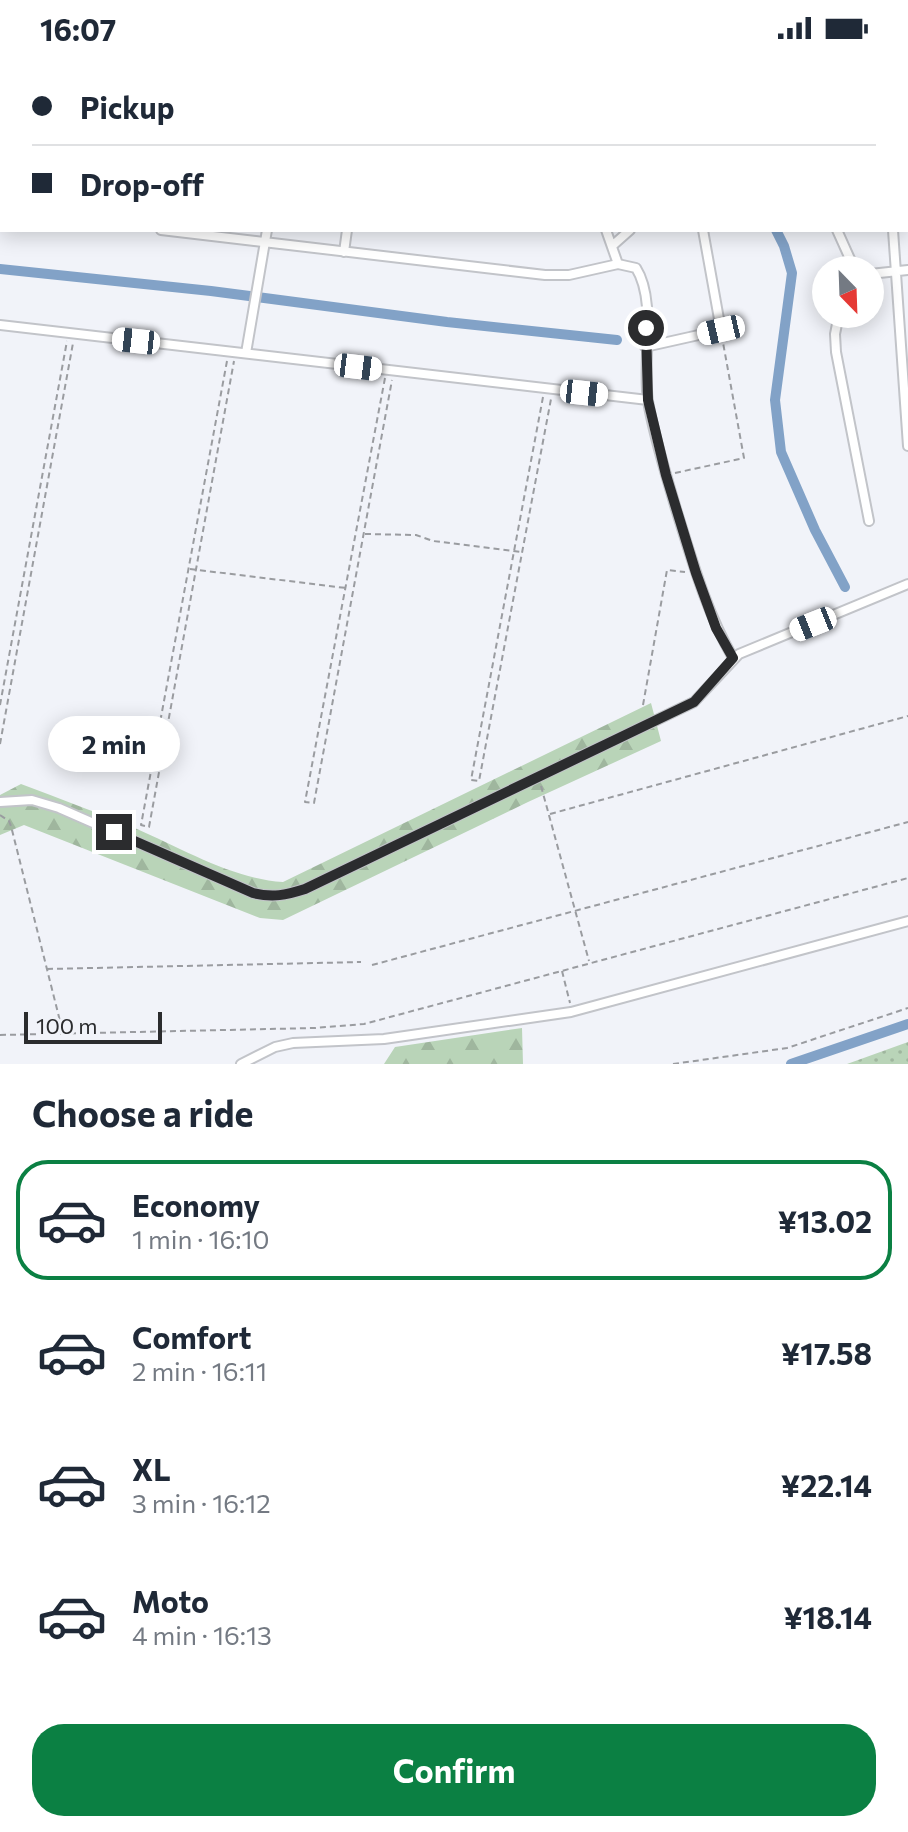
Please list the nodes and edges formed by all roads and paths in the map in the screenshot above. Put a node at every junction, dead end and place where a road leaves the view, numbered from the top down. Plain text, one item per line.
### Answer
1 (177, 232) edge
2 (267, 232) edge
3 (347, 232) edge
4 (607, 232) edge
5 (628, 232) edge
6 (703, 232) edge
7 (838, 232) edge
8 (893, 232) edge
9 (265, 243) junction
10 (612, 246) junction
11 (344, 252) junction
12 (849, 256) edge
13 (618, 264) junction
14 (896, 270) junction
15 (908, 270) edge
16 (884, 272) edge
17 (0, 325) edge
18 (836, 328) edge
19 (721, 330) junction
20 (72, 334) junction
21 (645, 347) junction
22 (237, 352) junction
23 (390, 371) junction
24 (548, 389) junction
25 (648, 400) junction
26 (908, 446) edge
27 (666, 475) junction
28 (869, 521) dead end
29 (364, 534) junction
30 (514, 550) junction
31 (522, 552) junction
32 (188, 569) junction
33 (196, 570) junction
34 (696, 573) junction
35 (908, 584) edge
36 (346, 588) junction
37 (733, 658) junction
38 (0, 705) edge
39 (643, 705) dead end
40 (908, 716) edge
41 (0, 744) edge
42 (537, 777) junction
43 (0, 802) edge
44 (550, 814) junction
45 (0, 815) edge
46 (908, 822) edge
47 (908, 878) edge
48 (576, 911) junction
49 (908, 921) edge
50 (361, 962) dead end
51 (590, 962) junction
52 (372, 965) dead end
53 (47, 969) junction
54 (562, 970) junction
55 (908, 1008) edge
56 (571, 1012) junction
57 (63, 1034) junction
58 (0, 1035) edge
59 (241, 1064) edge
60 (673, 1064) edge

1 - 9 street
2 - 9 street
3 - 11 street
4 - 10 street
5 - 10 street
6 - 19 street
7 - 12 street
8 - 14 street
9 - 11 street
9 - 22 street
10 - 13 street
11 - 13 street
13 - 21 street
14 - 15 street
14 - 16 street
14 - 26 street
17 - 20 street
18 - 28 street
19 - 21 street
19 - 27 path
20 - 22 street
20 - 38 path
20 - 41 path
21 - 25 street
22 - 23 street
22 - 32 path
22 - 33 path
23 - 24 street
23 - 29 path
23 - 36 path
24 - 25 street
24 - 30 path
24 - 31 path
25 - 27 street
27 - 34 street
29 - 30 path
29 - 36 path
30 - 31 path
30 - 31 path
32 - 33 path
32 - 33 path
33 - 36 path
34 - 37 street
34 - 39 path
35 - 37 street
37 - 42 street
40 - 44 path
42 - 43 street
42 - 44 path
44 - 48 path
45 - 53 path
46 - 48 path
47 - 51 path
48 - 51 path
48 - 52 path
49 - 56 street
50 - 53 path
51 - 54 path
53 - 57 path
54 - 56 path
54 - 57 path
55 - 60 path
56 - 59 street
57 - 58 path

